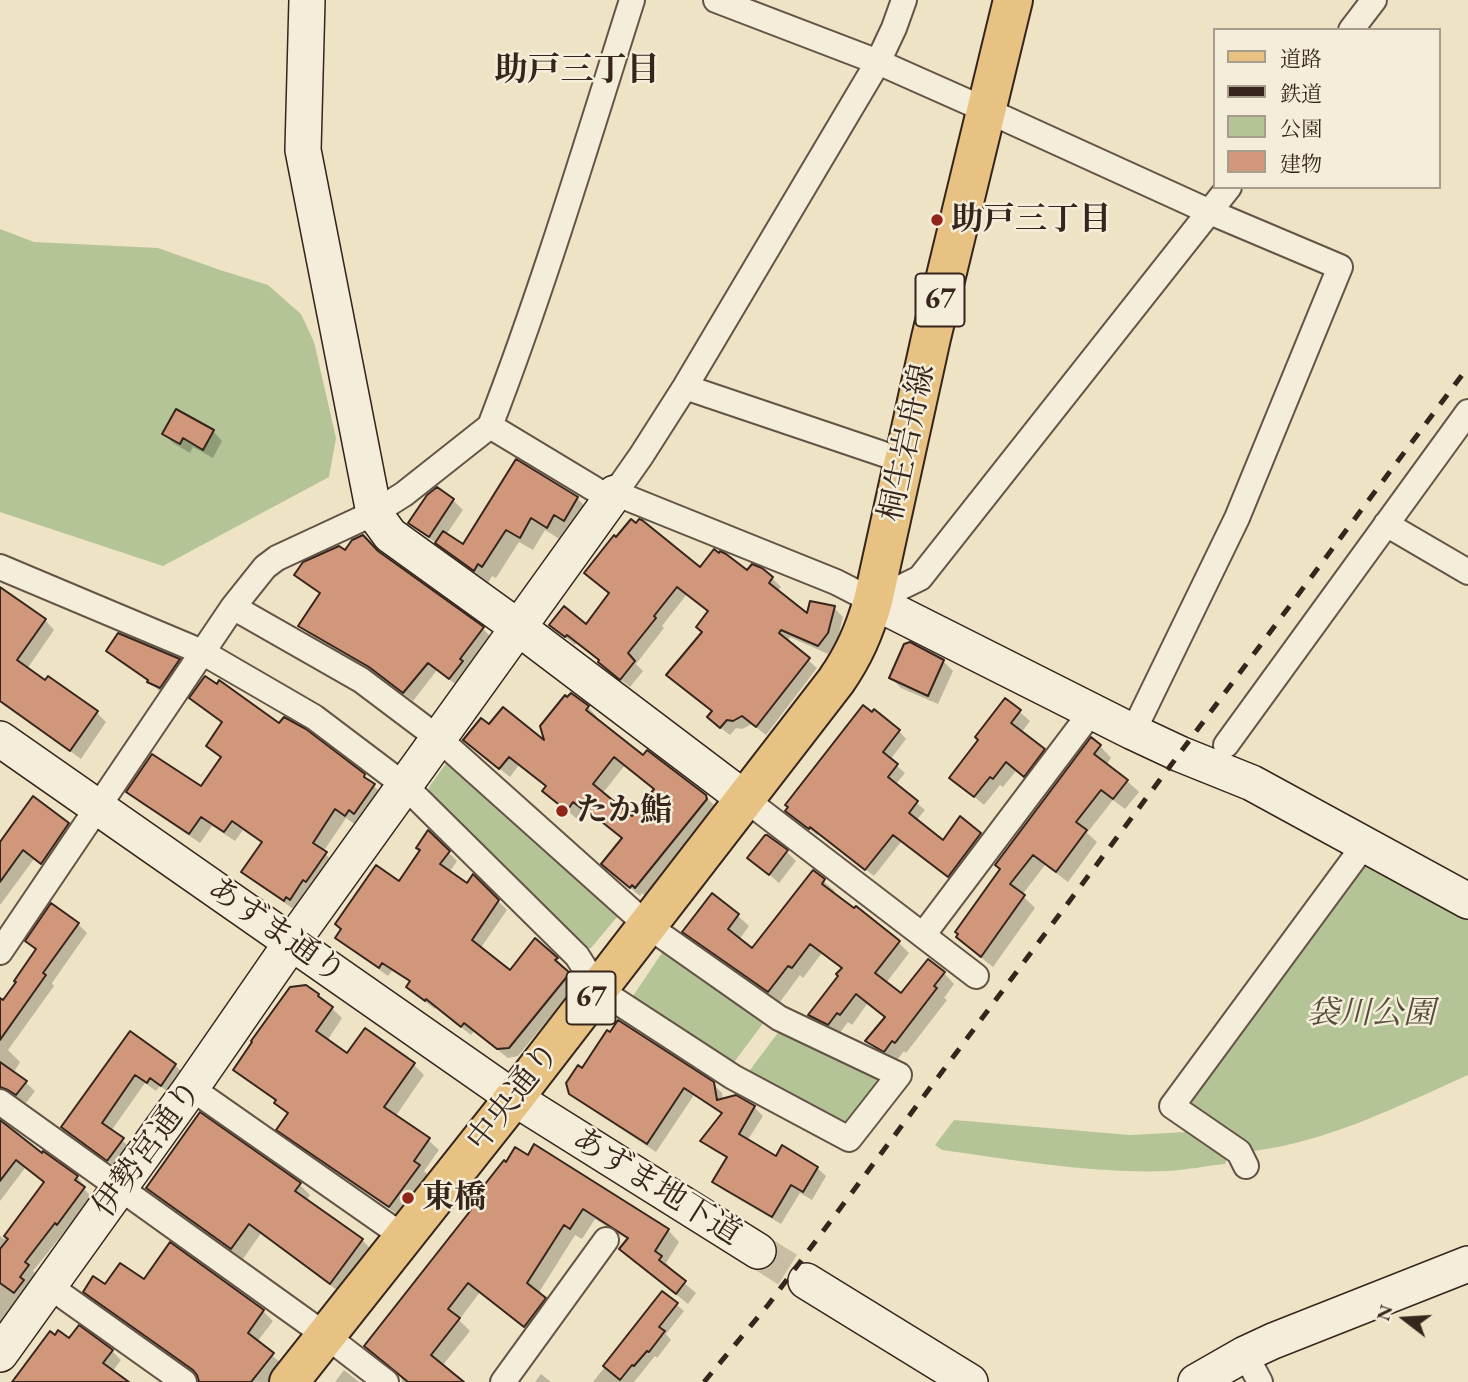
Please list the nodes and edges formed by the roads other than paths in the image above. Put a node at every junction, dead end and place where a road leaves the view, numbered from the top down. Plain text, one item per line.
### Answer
1 (307, 0) edge
2 (632, 0) edge
3 (716, 0) edge
4 (904, 0) edge
5 (1013, 0) edge
6 (1374, 0) edge
7 (1353, 28) edge
8 (878, 62) junction
9 (986, 110) junction
10 (1227, 189) edge
11 (1210, 212) junction
12 (685, 387) junction
13 (1468, 412) edge
14 (490, 426) junction
15 (904, 461) junction
16 (613, 496) junction
17 (374, 513) junction
18 (1387, 524) junction
19 (0, 567) edge
20 (1468, 572) edge
21 (873, 601) junction
22 (233, 607) junction
23 (519, 628) junction
24 (202, 652) junction
25 (1092, 711) junction
26 (1133, 732) junction
27 (438, 738) junction
28 (0, 739) edge
29 (1226, 745) dead end
30 (404, 785) junction
31 (745, 799) junction
32 (98, 807) junction
33 (1365, 844) junction
34 (1464, 890) edge
35 (648, 926) junction
36 (923, 935) junction
37 (292, 942) junction
38 (0, 952) edge
39 (976, 976) dead end
40 (598, 989) junction
41 (191, 1088) junction
42 (514, 1098) junction
43 (0, 1102) edge
44 (553, 1122) joint
45 (1246, 1166) dead end
46 (120, 1188) junction
47 (404, 1237) junction
48 (606, 1240) dead end
49 (758, 1251) tunnel mouth
50 (1468, 1265) edge
51 (806, 1281) tunnel mouth
52 (49, 1286) junction
53 (325, 1335) junction
54 (0, 1353) edge
55 (1252, 1368) edge
56 (184, 1382) edge
57 (289, 1382) edge
58 (386, 1382) edge
59 (503, 1382) edge
60 (970, 1382) edge
61 (1196, 1382) edge

1 - 17 street
2 - 14 street
3 - 8 street
4 - 8 street
5 - 9 main road, 桐生岩舟線 / 67
6 - 7 street
8 - 9 street
8 - 12 street
9 - 11 street
9 - 15 main road, 桐生岩舟線 / 67
10 - 11 street
11 - 21 street
11 - 26 street
12 - 15 street
12 - 16 street
13 - 18 street
14 - 16 street
14 - 17 street
15 - 21 main road, 桐生岩舟線 / 67
16 - 21 street
16 - 23 street, 伊勢宮通り
17 - 22 street
17 - 23 street
18 - 20 street
18 - 29 street
19 - 24 street
21 - 25 street
21 - 31 main road, 中央通り / 67
22 - 24 street
22 - 27 street
23 - 27 street, 伊勢宮通り
23 - 31 street
24 - 30 street
24 - 32 street
25 - 26 street
25 - 36 street
26 - 33 street
27 - 30 street, 伊勢宮通り
27 - 35 street
28 - 32 street, あずま通り
30 - 37 street, 伊勢宮通り
30 - 40 street
31 - 35 main road, 中央通り / 67
31 - 36 street
32 - 37 street, あずま通り
32 - 38 street
33 - 34 street
33 - 45 street
35 - 40 main road, 中央通り / 67
35 - 40 street
36 - 39 street
37 - 41 street, 伊勢宮通り
37 - 42 street, あずま通り
40 - 42 main road, 中央通り / 67
41 - 46 street, 伊勢宮通り
41 - 47 street
42 - 44 street, あずま通り
42 - 47 main road, 中央通り / 67
43 - 46 street
44 - 49 street, あずま地下道
46 - 52 street, 伊勢宮通り
46 - 53 street
47 - 53 main road, 中央通り / 67
48 - 59 street
50 - 55 street
51 - 60 street
52 - 54 street, 伊勢宮通り
52 - 56 street
53 - 57 main road, 中央通り / 67
53 - 58 street
55 - 61 street

